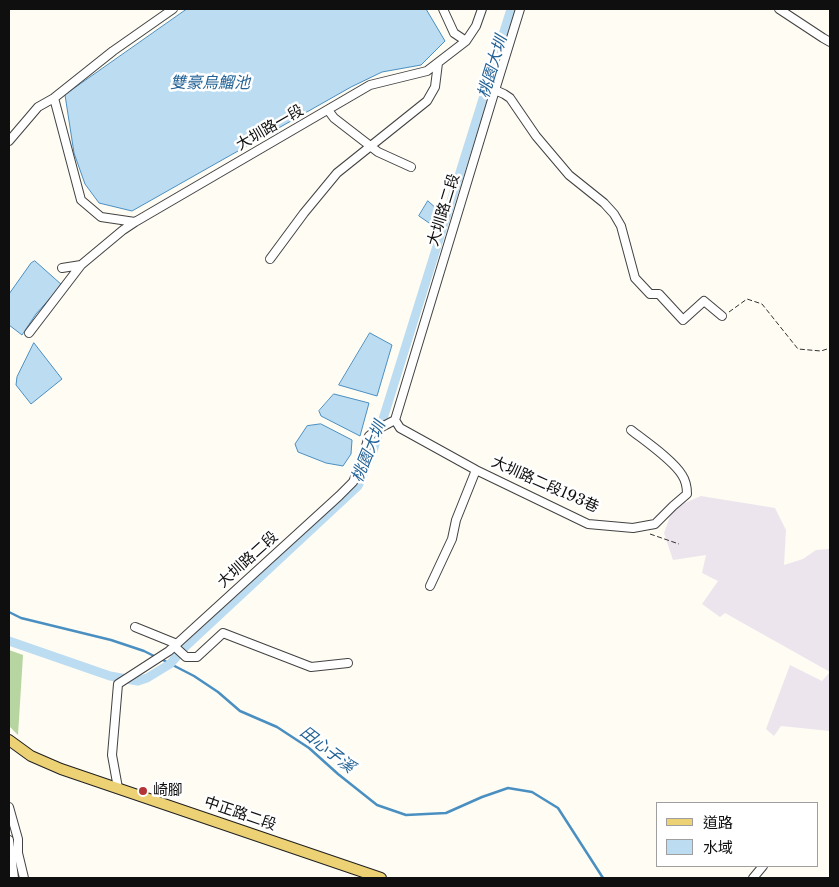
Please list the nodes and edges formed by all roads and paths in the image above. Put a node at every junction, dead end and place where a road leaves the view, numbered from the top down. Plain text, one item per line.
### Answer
1 (173, 9) edge
2 (443, 9) edge
3 (482, 9) edge
4 (520, 9) edge
5 (778, 9) edge
6 (466, 42) junction
7 (830, 42) edge
8 (438, 63) junction
9 (495, 90) junction
10 (54, 98) junction
11 (328, 110) junction
12 (9, 140) edge
13 (370, 146) junction
14 (411, 167) dead end
15 (135, 222) junction
16 (270, 259) dead end
17 (82, 265) junction
18 (62, 268) dead end
19 (722, 316) joint
20 (29, 333) dead end
21 (830, 348) edge
22 (395, 420) junction
23 (632, 430) dead end
24 (476, 470) junction
25 (651, 534) dead end
26 (679, 544) dead end
27 (430, 586) dead end
28 (134, 628) dead end
29 (174, 647) junction
30 (348, 663) dead end
31 (9, 740) edge
32 (118, 788) junction
33 (9, 807) edge
34 (9, 840) edge
35 (762, 867) edge
36 (14, 878) edge
37 (24, 878) edge
38 (381, 878) edge
39 (753, 878) edge

1 - 10 street
2 - 6 street
3 - 6 street, 大圳路一段
4 - 9 street, 大圳路二段
5 - 7 street
6 - 8 street, 大圳路一段
8 - 11 street, 大圳路一段
8 - 13 street
9 - 19 street
9 - 22 street, 大圳路二段
10 - 12 street
10 - 15 street
11 - 13 street
11 - 15 street, 大圳路一段
13 - 14 street
13 - 16 street
15 - 17 street, 大圳路一段
17 - 18 street
17 - 20 street, 大圳路一段
19 - 21 path
22 - 24 street, 大圳路二段193巷
22 - 29 street, 大圳路二段
23 - 24 street, 大圳路二段193巷
24 - 27 street
25 - 26 path
28 - 29 street
29 - 30 street
29 - 32 street, 大圳路二段
31 - 32 main road, 中正路二段
32 - 38 main road, 中正路二段
33 - 37 street
34 - 36 street
35 - 39 street

